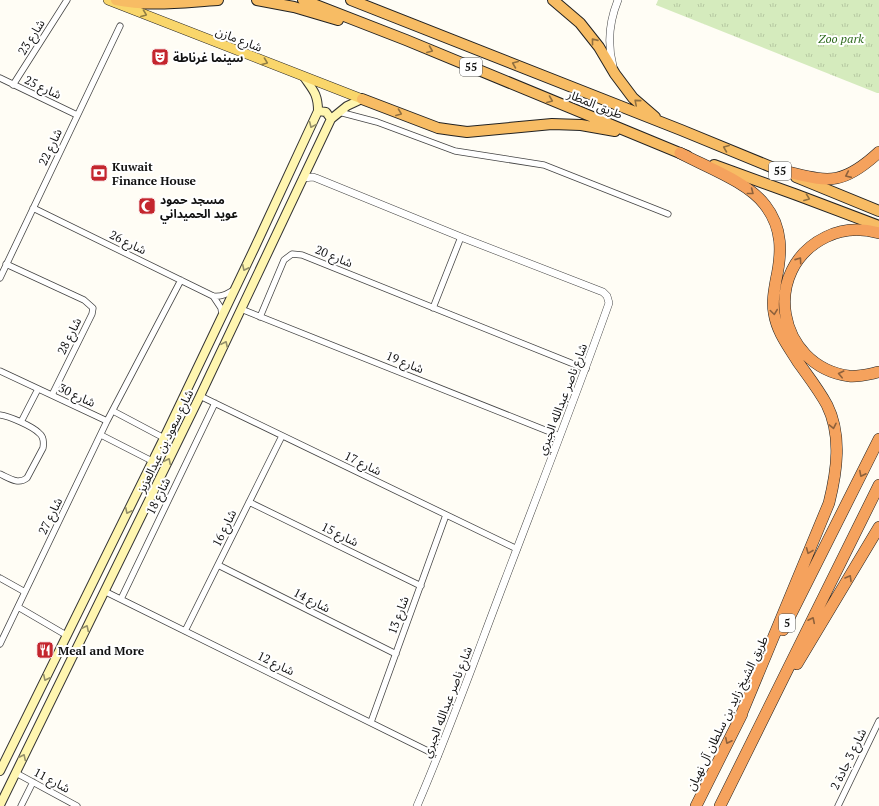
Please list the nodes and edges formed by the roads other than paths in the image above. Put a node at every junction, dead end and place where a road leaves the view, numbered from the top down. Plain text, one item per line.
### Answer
1 (67, 0) edge
2 (108, 0) edge
3 (116, 0) edge
4 (218, 0) edge
5 (257, 0) edge
6 (302, 0) edge
7 (351, 0) edge
8 (368, 0) edge
9 (553, 0) edge
10 (618, 0) edge
11 (390, 15) junction
12 (120, 26) dead end
13 (406, 40) junction
14 (615, 74) junction
15 (304, 77) junction
16 (0, 78) edge
17 (13, 85) junction
18 (362, 99) junction
19 (318, 111) junction
20 (338, 112) junction
21 (77, 115) junction
22 (331, 119) junction
23 (681, 130) junction
24 (639, 136) junction
25 (879, 152) edge
26 (680, 153) junction
27 (308, 168) junction
28 (774, 169) junction
29 (313, 177) junction
30 (303, 178) junction
31 (33, 208) junction
32 (879, 211) edge
33 (668, 214) dead end
34 (879, 226) edge
35 (263, 230) junction
36 (879, 233) edge
37 (275, 237) junction
38 (461, 237) junction
39 (256, 247) junction
40 (268, 252) junction
41 (6, 264) junction
42 (0, 278) edge
43 (181, 280) junction
44 (235, 288) junction
45 (213, 296) junction
46 (432, 308) junction
47 (241, 309) junction
48 (222, 316) junction
49 (260, 317) junction
50 (586, 370) junction
51 (0, 371) edge
52 (879, 372) edge
53 (38, 389) junction
54 (52, 395) junction
55 (200, 396) junction
56 (215, 403) junction
57 (112, 411) junction
58 (0, 415) edge
59 (107, 421) junction
60 (20, 422) junction
61 (101, 435) junction
62 (282, 436) junction
63 (560, 436) junction
64 (164, 438) junction
65 (879, 439) edge
66 (152, 461) junction
67 (0, 474) edge
68 (144, 478) junction
69 (879, 485) edge
70 (155, 487) junction
71 (136, 494) junction
72 (148, 501) junction
73 (249, 502) junction
74 (446, 515) junction
75 (879, 527) edge
76 (517, 549) junction
77 (218, 565) junction
78 (0, 578) edge
79 (421, 586) junction
80 (104, 591) junction
81 (25, 592) junction
82 (121, 599) junction
83 (18, 607) junction
84 (185, 631) junction
85 (66, 635) junction
86 (0, 644) edge
87 (396, 654) junction
88 (739, 720) junction
89 (879, 721) edge
90 (370, 722) junction
91 (757, 731) junction
92 (438, 756) junction
93 (0, 771) edge
94 (16, 773) junction
95 (33, 782) junction
96 (0, 805) edge
97 (21, 806) edge
98 (77, 806) edge
99 (417, 806) edge
100 (696, 806) edge
101 (720, 806) edge
102 (838, 806) edge

1 - 17 street, شارع 23
2 -> 15 main road, شارع مازن
3 - 4 highway
5 - 13 highway
6 - 13 highway, طريق المطار / 55
7 - 11 highway, طريق المطار / 55
8 - 11 highway
14 -> 9 highway
10 - 14 street
23 -> 11 highway, طريق المطار / 55
12 - 21 street, شارع 22
13 -> 24 highway, طريق المطار / 55
23 -> 14 highway
15 - 18 main road, شارع مازن
15 - 19 main road
16 - 17 street, شارع 25
17 - 21 street, شارع 25
18 - 20 main road, شارع سعود بن عبدالعزيز
18 -> 24 highway
19 - 22 main road
19 -> 35 main road, شارع سعود بن عبدالعزيز
20 - 22 main road, شارع سعود بن عبدالعزيز
20 - 33 street
21 - 31 street, شارع 22
22 - 27 main road, شارع سعود بن عبدالعزيز
28 -> 23 highway, طريق المطار / 55
24 - 26 highway, طريق المطار / 55
25 -> 28 highway
26 -> 34 highway, طريق المطار / 55
26 -> 88 highway
27 - 29 street
27 - 30 main road, شارع سعود بن عبدالعزيز
28 - 32 highway, طريق المطار / 55
29 - 30 street, شارع ناصر عبدالله الجبري
29 - 38 street, شارع ناصر عبدالله الجبري
30 - 37 main road, شارع سعود بن عبدالعزيز
31 - 41 street, شارع 22
31 - 43 street, شارع 26
35 - 37 main road
35 - 39 main road, شارع سعود بن عبدالعزيز
52 -> 36 highway
37 - 40 main road, شارع سعود بن عبدالعزيز
38 - 46 street
38 - 50 street, شارع ناصر عبدالله الجبري
39 - 40 main road
39 -> 44 main road, شارع سعود بن عبدالعزيز
40 - 47 main road, شارع سعود بن عبدالعزيز
41 - 42 street, شارع 22
41 - 54 street, شارع 28
43 - 45 street, شارع 26
43 - 57 street, شارع 27
44 - 45 street
44 - 48 main road, شارع سعود بن عبدالعزيز
45 - 48 street
46 - 49 street, شارع 20
46 - 50 street, شارع 20
47 - 49 street, شارع 19
55 -> 47 main road, شارع سعود بن عبدالعزيز
48 - 64 main road, شارع سعود بن عبدالعزيز
49 - 63 street, شارع 19
50 - 63 street, شارع ناصر عبدالله الجبري
51 - 53 street, شارع 30
53 - 54 street, شارع 30
53 - 60 street
54 - 59 street, شارع 30
55 - 56 street, شارع 17
70 -> 55 main road, شارع سعود بن عبدالعزيز
56 - 62 street, شارع 17
56 - 82 street, شارع 18
57 - 59 street, شارع 27
57 - 64 street
58 - 60 street
59 - 61 street, شارع 27
60 - 67 street
61 - 66 street
61 - 81 street, شارع 27
62 - 73 street, شارع 16
62 - 74 street, شارع 17
63 - 76 street, شارع ناصر عبدالله الجبري
64 - 66 main road, شارع سعود بن عبدالعزيز
65 -> 88 highway, طريق الشيخ زايد بن سلطان آل نهيان / 5
66 - 68 main road, شارع سعود بن عبدالعزيز
68 - 70 main road
68 - 71 main road, شارع سعود بن عبدالعزيز
91 -> 69 highway, 5
70 - 72 main road, شارع سعود بن عبدالعزيز
71 - 72 main road
71 -> 85 main road, شارع سعود بن عبدالعزيز
72 - 80 main road, شارع سعود بن عبدالعزيز
73 - 77 street, شارع 16
73 - 79 street, شارع 15
74 - 76 street, شارع 17
74 - 79 street, شارع 13
91 -> 75 highway
76 - 92 street, شارع ناصر عبدالله الجبري
77 - 84 street, شارع 16
77 - 87 street, شارع 14
78 - 81 street
79 - 87 street, شارع 13
80 - 82 street, شارع 12
94 -> 80 main road, شارع سعود بن عبدالعزيز
81 - 83 street, شارع 27
82 - 84 street, شارع 12
83 - 85 street
83 - 86 street, شارع 27
84 - 90 street, شارع 12
85 -> 93 main road, شارع سعود بن عبدالعزيز
87 - 90 street, شارع 13
88 -> 100 highway, طريق الشيخ زايد بن سلطان آل نهيان / 5
89 - 102 street, شارع 3 جادة 2
90 - 92 street, شارع 12
91 - 101 highway, 5
92 - 99 street, شارع ناصر عبدالله الجبري
94 - 95 street, شارع 11
94 - 96 main road, شارع سعود بن عبدالعزيز
95 - 97 street
95 - 98 street, شارع 11

